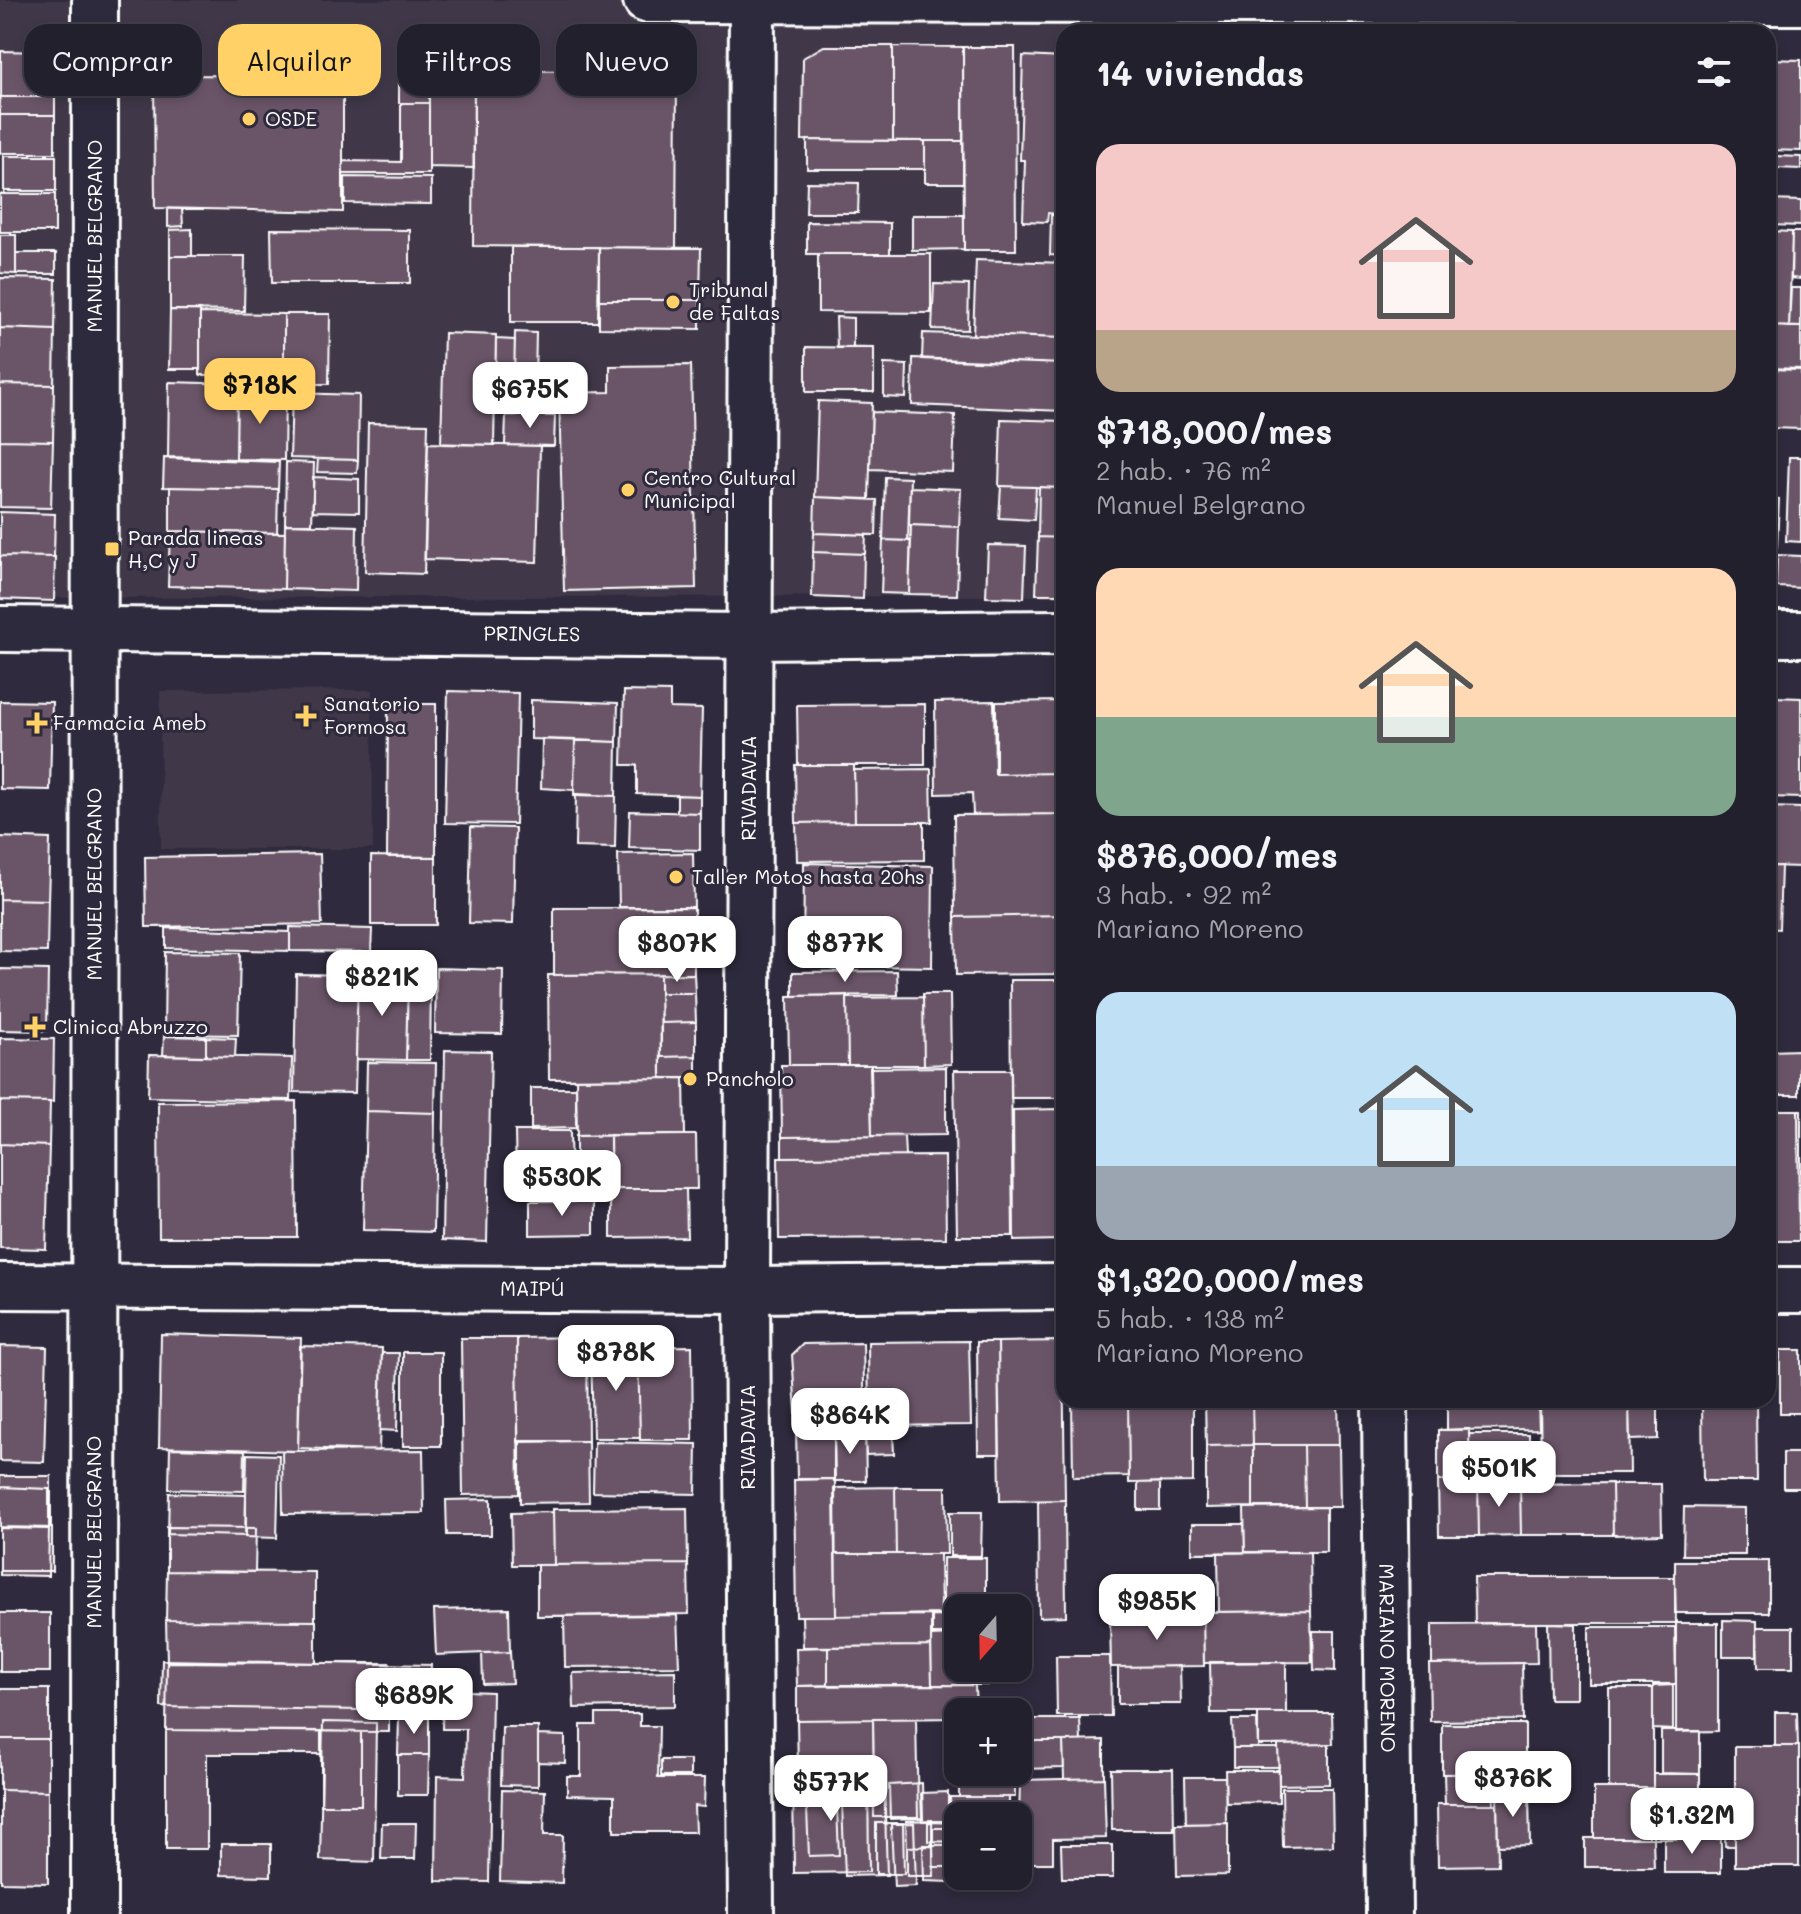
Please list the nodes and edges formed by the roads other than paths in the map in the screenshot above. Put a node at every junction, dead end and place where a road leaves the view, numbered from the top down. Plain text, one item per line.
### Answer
1 (95, 0) edge
2 (646, 0) edge
3 (752, 0) edge
4 (1387, 0) edge
5 (1801, 2) edge
6 (1387, 24) edge
7 (95, 627) junction
8 (0, 629) edge
9 (1056, 633) edge
10 (1776, 634) edge
11 (1801, 634) edge
12 (751, 636) junction
13 (95, 1284) junction
14 (0, 1286) edge
15 (1056, 1287) edge
16 (747, 1290) junction
17 (1776, 1290) edge
18 (1801, 1290) edge
19 (1385, 1408) edge
20 (94, 1914) edge
21 (751, 1914) edge
22 (1389, 1914) edge

1 - 7 street, MANUEL BELGRANO
2 - 3 street
3 - 4 street
3 - 12 street, RIVADAVIA
4 - 5 street
4 - 6 street
7 - 8 street, PRINGLES
7 - 12 street, PRINGLES
7 - 13 street, MANUEL BELGRANO
9 - 12 street, PRINGLES
10 - 11 street
12 - 16 street, RIVADAVIA
13 - 14 street, MAIPÚ
13 - 16 street, MAIPÚ
13 - 20 street, MANUEL BELGRANO
15 - 16 street, MAIPÚ
16 - 21 street, RIVADAVIA
17 - 18 street
19 - 22 street, MARIANO MORENO

